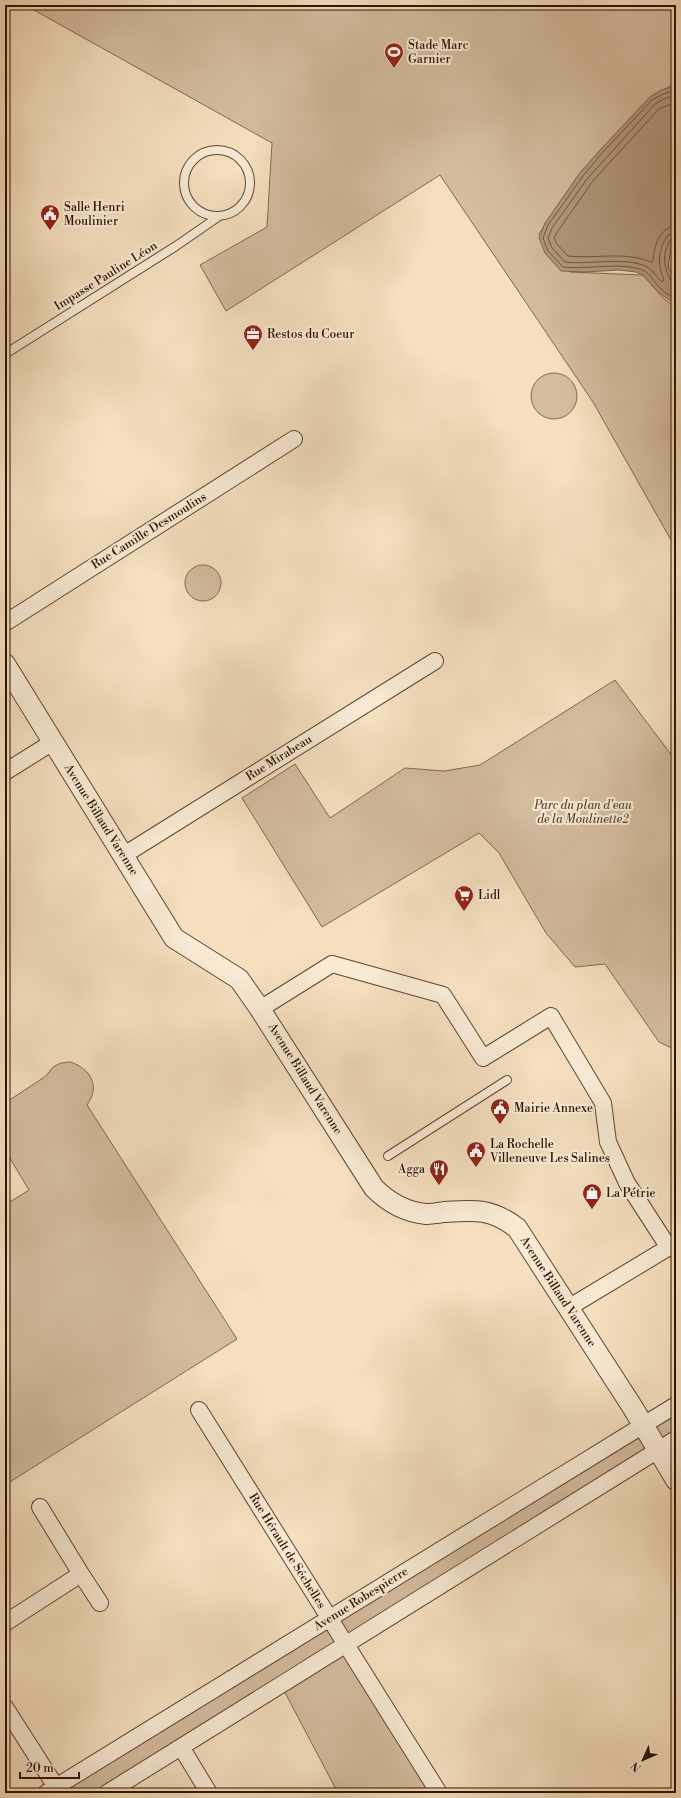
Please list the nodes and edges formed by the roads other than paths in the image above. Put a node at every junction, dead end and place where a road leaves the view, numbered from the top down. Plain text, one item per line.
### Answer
1 (218, 217) junction
2 (5, 354) edge
3 (294, 439) dead end
4 (5, 623) edge
5 (435, 661) dead end
6 (5, 664) edge
7 (53, 742) junction
8 (5, 772) edge
9 (124, 855) junction
10 (260, 1009) junction
11 (507, 1080) dead end
12 (388, 1156) dead end
13 (672, 1245) edge
14 (568, 1308) junction
15 (676, 1405) edge
16 (199, 1410) dead end
17 (643, 1426) junction
18 (676, 1439) edge
19 (658, 1450) junction
20 (676, 1480) edge
21 (40, 1507) dead end
22 (81, 1574) junction
23 (100, 1603) dead end
24 (329, 1619) junction
25 (5, 1623) edge
26 (346, 1644) junction
27 (5, 1707) edge
28 (181, 1747) junction
29 (51, 1790) edge
30 (106, 1793) edge
31 (209, 1793) edge
32 (439, 1793) edge

1 - 1 lane, Impasse Pauline Léon
1 - 2 lane, Impasse Pauline Léon
3 - 4 street, Rue Camille Desmoulins
5 - 9 street, Rue Mirabeau
6 - 7 street, Avenue Billaud Varenne
7 - 8 street
7 - 9 street, Avenue Billaud Varenne
9 - 10 street, Avenue Billaud Varenne
10 - 13 street
10 - 14 street, Avenue Billaud Varenne
11 - 12 lane
13 - 14 street
14 - 17 street, Avenue Billaud Varenne
15 - 17 street, Avenue Robespierre
16 - 24 street, Rue Hérault de Séchelles
17 - 19 street, Avenue Billaud Varenne
17 - 24 street, Avenue Robespierre
18 - 19 street
19 - 20 street, Avenue Billaud Varenne
19 - 26 street
21 - 22 street
22 - 23 street
22 - 25 street
24 - 26 street, Rue Hérault de Séchelles
24 - 29 street, Avenue Robespierre
26 - 28 street
26 - 32 street, Rue Hérault de Séchelles
27 - 29 street
28 - 30 street
28 - 31 street

